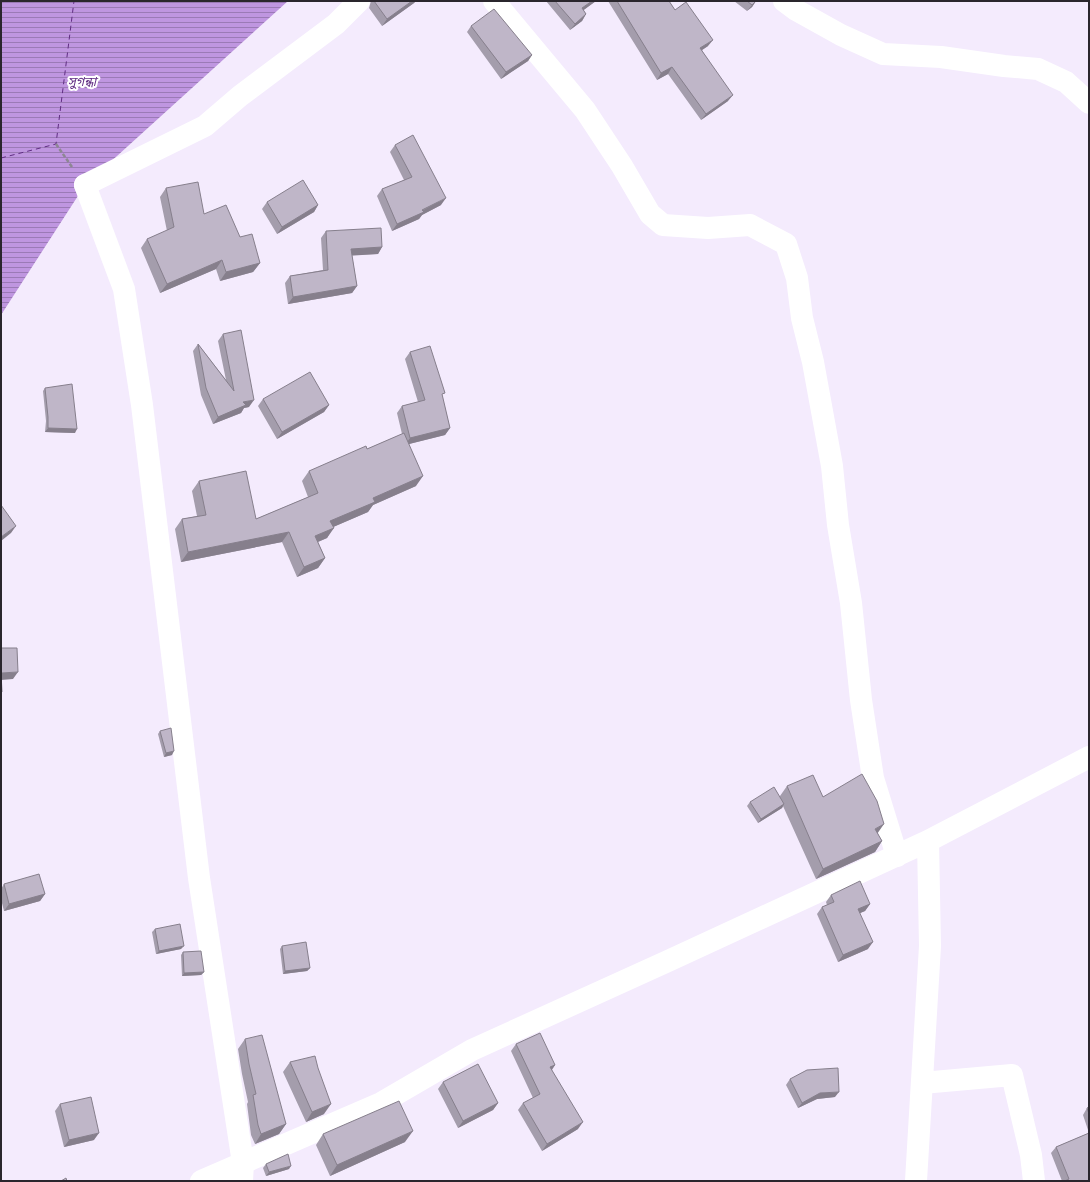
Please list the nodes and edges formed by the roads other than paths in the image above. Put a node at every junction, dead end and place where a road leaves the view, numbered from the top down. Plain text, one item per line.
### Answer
1 (359, 1) edge
2 (494, 1) edge
3 (784, 1) edge
4 (1089, 103) edge
5 (1089, 757) edge
6 (928, 842) junction
7 (897, 856) junction
8 (922, 1083) junction
9 (243, 1172) edge
10 (201, 1181) edge
11 (916, 1181) edge
12 (1034, 1181) edge

1 - 9 street
2 - 7 street
3 - 4 street
5 - 6 street
6 - 7 street
6 - 8 street
7 - 9 street
8 - 11 street
8 - 12 street
9 - 10 street

